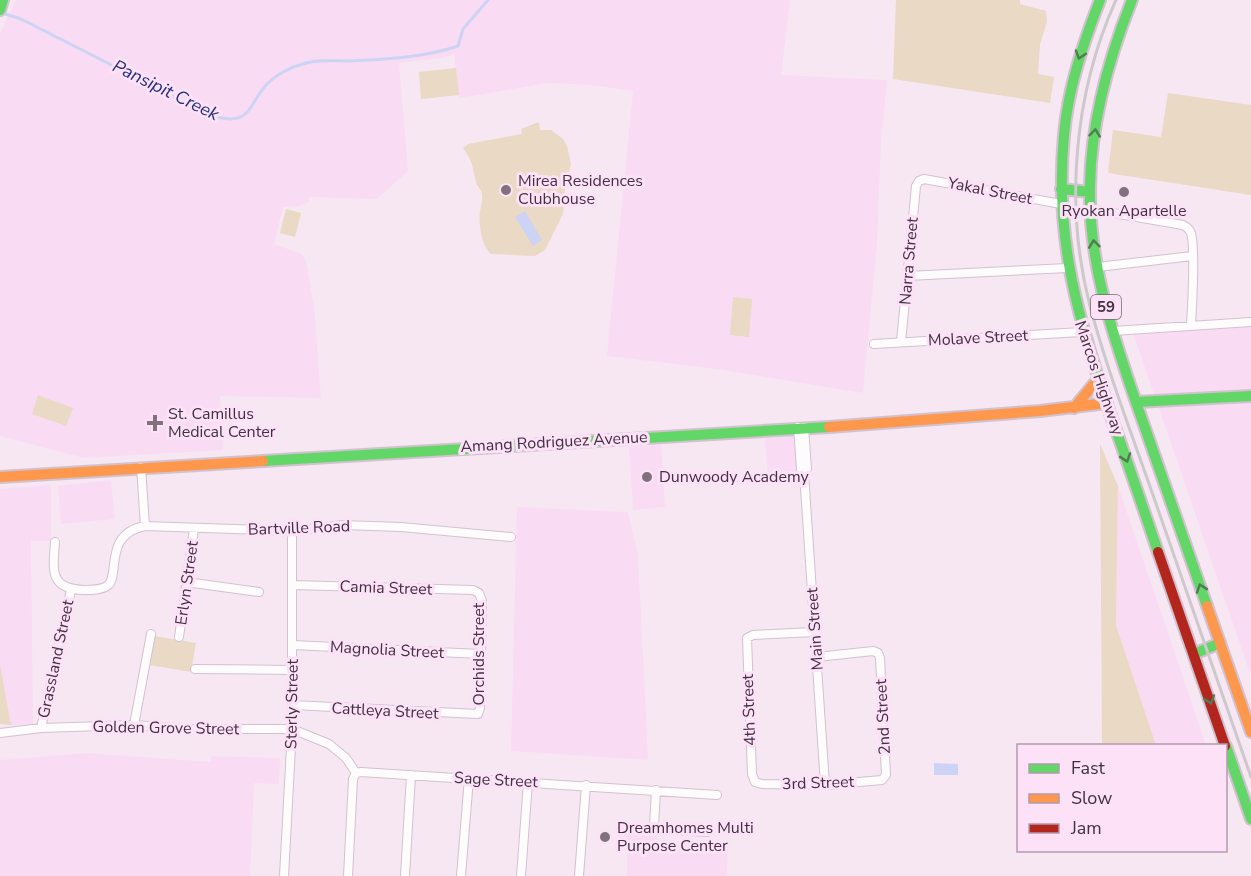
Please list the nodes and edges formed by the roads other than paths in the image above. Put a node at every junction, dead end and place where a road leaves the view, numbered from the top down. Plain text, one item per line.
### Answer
1 (1100, 0) edge
2 (1132, 0) edge
3 (919, 181) joint
4 (1061, 189) junction
5 (1090, 192) junction
6 (1061, 204) junction
7 (1090, 209) junction
8 (1192, 256) junction
9 (1098, 267) junction
10 (1067, 268) junction
11 (907, 276) junction
12 (1251, 322) edge
13 (1191, 325) junction
14 (1113, 331) junction
15 (1082, 332) junction
16 (902, 342) junction
17 (874, 344) dead end
18 (1098, 379) junction
19 (1251, 396) edge
20 (1136, 402) junction
21 (1107, 403) junction
22 (1074, 408) junction
23 (801, 427) junction
24 (141, 467) junction
25 (0, 477) edge
26 (145, 525) junction
27 (194, 529) junction
28 (292, 531) junction
29 (512, 537) dead end
30 (55, 542) dead end
31 (186, 582) junction
32 (292, 585) junction
33 (71, 590) junction
34 (259, 592) dead end
35 (479, 593) joint
36 (815, 632) junction
37 (151, 634) dead end
38 (179, 638) dead end
39 (1220, 644) junction
40 (293, 645) junction
41 (480, 654) junction
42 (1194, 654) junction
43 (817, 657) junction
44 (195, 669) dead end
45 (293, 670) junction
46 (292, 705) junction
47 (478, 714) joint
48 (134, 725) junction
49 (41, 728) junction
50 (292, 729) junction
51 (1251, 732) edge
52 (0, 733) edge
53 (1225, 744) edge
54 (1227, 749) edge
55 (356, 773) junction
56 (752, 774) joint
57 (411, 775) junction
58 (886, 775) joint
59 (469, 778) junction
60 (528, 782) junction
61 (586, 785) junction
62 (825, 785) junction
63 (656, 790) junction
64 (717, 795) dead end
65 (1251, 819) edge
66 (707, 832) dead end
67 (284, 876) edge
68 (348, 876) edge
69 (405, 876) edge
70 (461, 876) edge
71 (521, 876) edge
72 (579, 876) edge

1 -> 4 main road, Marcos Highway / 59
5 -> 2 main road, Marcos Highway / 59
3 - 6 street, Yakal Street
3 - 11 street, Narra Street
4 - 5 main road
4 - 6 main road, Marcos Highway / 59
5 - 7 main road, Marcos Highway / 59
6 - 10 main road, Marcos Highway / 59
7 - 8 street
9 -> 7 main road, Marcos Highway / 59
8 - 9 street
8 - 13 street
9 - 14 main road, Marcos Highway / 59
10 - 11 street
10 - 15 main road, Marcos Highway / 59
11 - 16 street, Narra Street
12 - 13 street
13 - 14 street
14 - 20 main road, Marcos Highway / 59
15 - 16 street, Molave Street
15 - 18 main road, Marcos Highway / 59
16 - 17 street, Molave Street
18 - 21 main road, Marcos Highway / 59
18 - 22 main road
19 - 20 main road
39 -> 20 main road, Marcos Highway / 59
21 - 22 main road, Amang Rodriguez Avenue
21 -> 42 main road, Marcos Highway / 59
22 - 23 main road, Amang Rodriguez Avenue
23 - 24 main road, Amang Rodriguez Avenue
23 - 36 street, Main Street
24 - 25 main road, Amang Rodriguez Avenue
24 - 26 street
26 - 27 street, Bartville Road
26 - 33 street, Grassland Street
27 - 28 street, Bartville Road
27 - 31 street, Erlyn Street
28 - 29 street, Bartville Road
28 - 32 street, Sterly Street
30 - 33 street, Grassland Street
31 - 34 street
31 - 38 street, Erlyn Street
32 - 35 street, Camia Street
32 - 40 street, Sterly Street
33 - 49 street, Grassland Street
35 - 41 street, Orchids Street
36 - 43 street, Main Street
36 - 56 street, 4th Street
37 - 48 street
39 - 42 main road
39 - 51 main road, Marcos Highway / 59
40 - 41 street, Magnolia Street
40 - 45 street, Sterly Street
41 - 47 street, Orchids Street
42 -> 53 main road, Marcos Highway / 59
43 - 58 street, 2nd Street
43 - 62 street, Main Street
44 - 45 street
45 - 46 street, Sterly Street
46 - 47 street, Cattleya Street
46 - 50 street, Sterly Street
48 - 49 street, Golden Grove Street
48 - 50 street, Golden Grove Street
49 - 52 street, Golden Grove Street
50 - 55 street
50 - 67 street, Sterly Street
54 - 65 main road, Marcos Highway / 59
55 - 57 street, Sage Street
55 - 68 street
56 - 62 street, 3rd Street
57 - 59 street, Sage Street
57 - 69 street
58 - 62 street, 3rd Street
59 - 60 street, Sage Street
59 - 70 street
60 - 61 street, Sage Street
60 - 71 street
61 - 63 street, Sage Street
61 - 72 street
63 - 64 street, Sage Street
63 - 66 street

